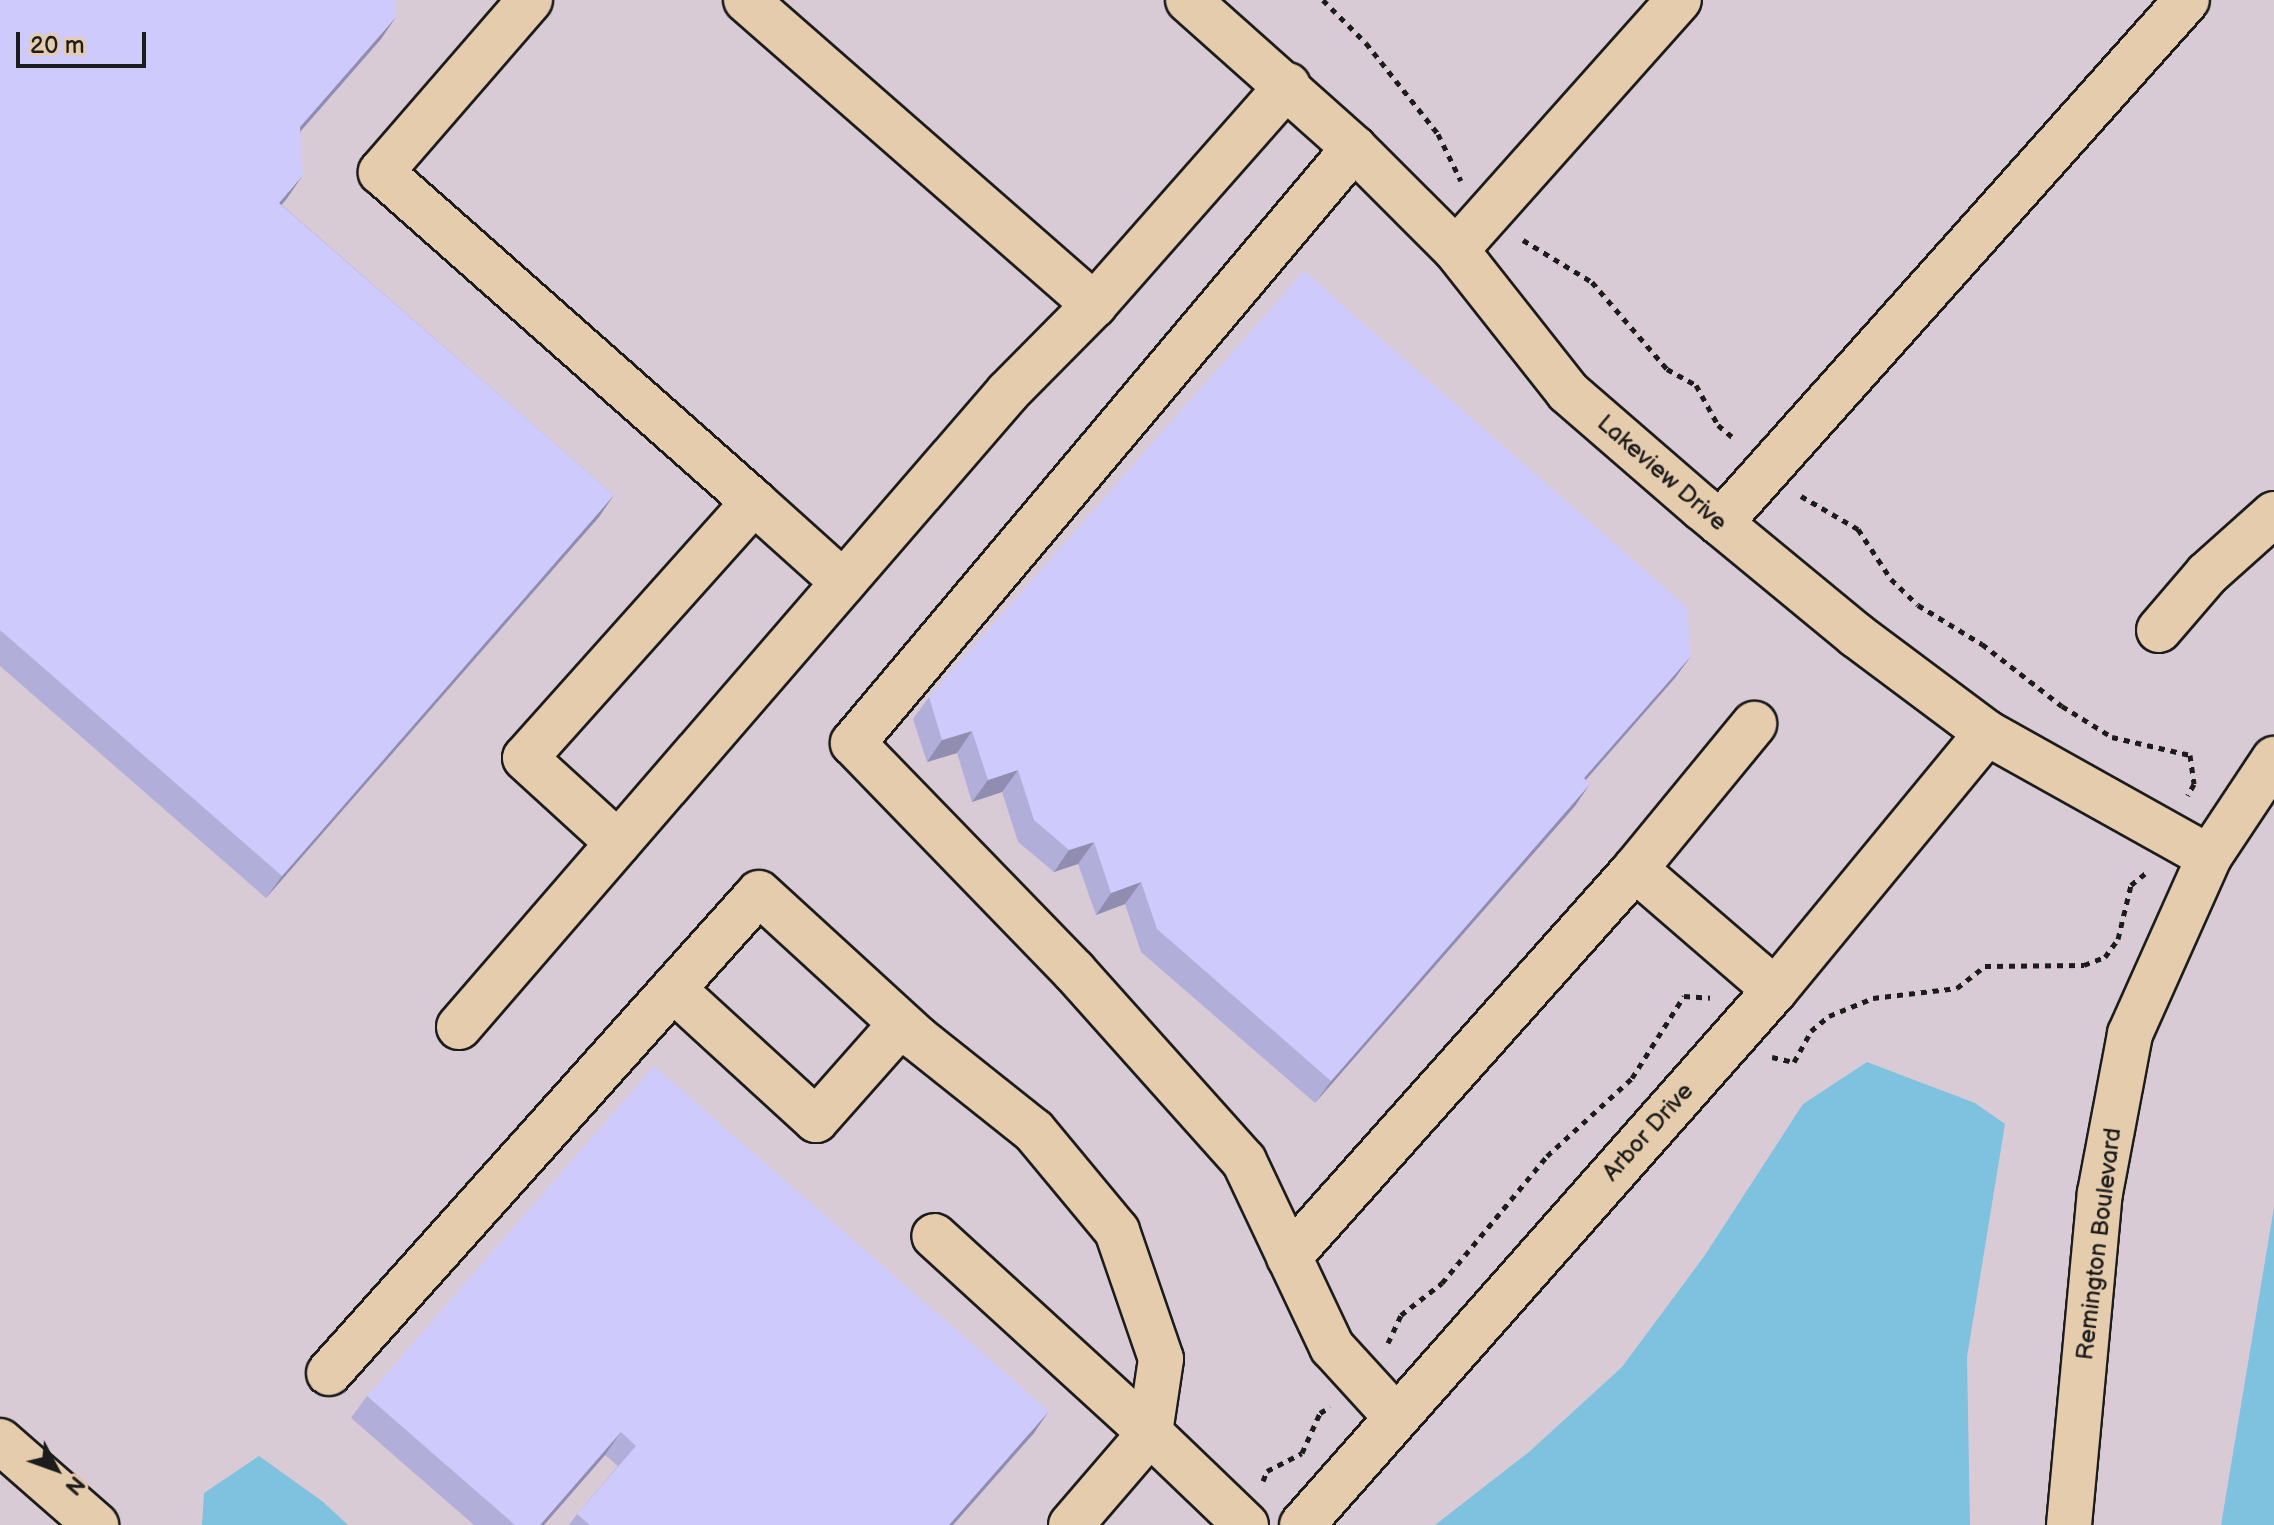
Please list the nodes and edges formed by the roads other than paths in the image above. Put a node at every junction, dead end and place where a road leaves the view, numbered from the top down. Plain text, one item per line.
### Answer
1 (530, 0) edge
2 (746, 0) edge
3 (1188, 0) edge
4 (1679, 0) edge
5 (2187, 0) edge
6 (1288, 85) junction
7 (1354, 148) junction
8 (1456, 250) junction
9 (1094, 305) junction
10 (754, 502) junction
11 (1720, 523) junction
12 (2268, 531) edge
13 (843, 582) junction
14 (2159, 630) dead end
15 (1754, 724) dead end
16 (1987, 733) junction
17 (2274, 759) edge
18 (618, 843) junction
19 (2209, 857) junction
20 (1635, 869) junction
21 (673, 989) junction
22 (1775, 990) junction
23 (901, 1024) junction
24 (459, 1027) dead end
25 (934, 1236) dead end
26 (1289, 1257) junction
27 (329, 1373) dead end
28 (1396, 1417) junction
29 (1150, 1433) junction
30 (0, 1441) edge
31 (1253, 1505) edge
32 (96, 1525) edge
33 (1071, 1525) edge
34 (1302, 1525) edge
35 (2069, 1525) edge

1 - 10 street
2 - 9 street
3 - 6 street, Lakeview Drive
4 - 8 street
5 - 11 street
6 - 7 street, Lakeview Drive
6 - 9 street
7 - 8 street, Lakeview Drive
7 - 26 street
8 - 11 street, Lakeview Drive
9 - 13 street
10 - 13 street
10 - 18 street
11 - 16 street, Lakeview Drive
12 - 14 street
13 - 18 street
15 - 20 street
16 - 19 street, Lakeview Drive
16 - 22 street, Arbor Drive
17 - 19 street, Remington Boulevard
18 - 24 street
19 - 35 street, Remington Boulevard
20 - 22 street
20 - 26 street
21 - 23 street
21 - 23 street
21 - 27 street
22 - 28 street, Arbor Drive
23 - 29 street
25 - 29 street
26 - 28 street
28 - 34 street, Arbor Drive
29 - 31 street
29 - 33 street
30 - 32 street

